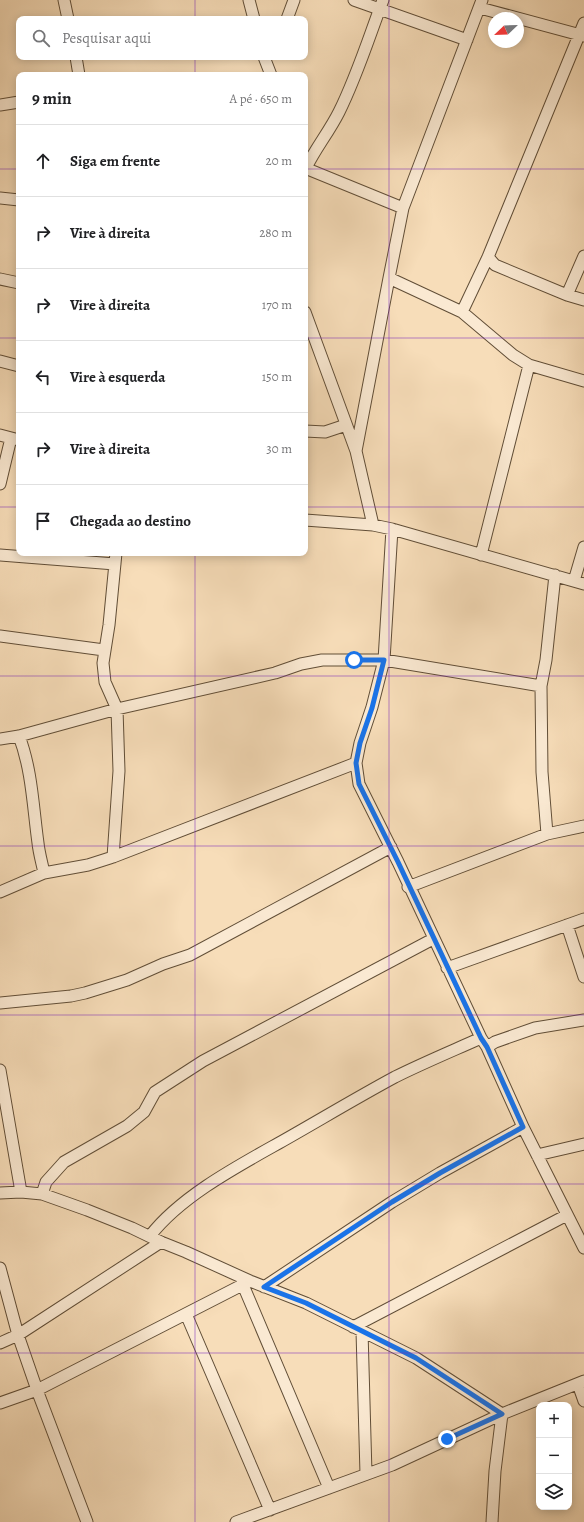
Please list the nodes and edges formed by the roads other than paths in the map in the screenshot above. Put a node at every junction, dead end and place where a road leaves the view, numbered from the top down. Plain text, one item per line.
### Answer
1 (64, 0) edge
2 (249, 0) edge
3 (294, 0) edge
4 (354, 0) edge
5 (381, 4) edge
6 (481, 4) edge
7 (67, 16) edge
8 (253, 16) edge
9 (288, 16) edge
10 (584, 23) edge
11 (582, 35) edge
12 (467, 40) junction
13 (76, 60) edge
14 (265, 60) edge
15 (272, 60) edge
16 (78, 72) edge
17 (269, 72) edge
18 (16, 102) edge
19 (0, 105) edge
20 (308, 162) edge
21 (308, 169) edge
22 (0, 198) edge
23 (16, 200) edge
24 (403, 208) junction
25 (584, 256) edge
26 (488, 257) junction
27 (389, 278) junction
28 (0, 279) edge
29 (16, 282) edge
30 (567, 295) junction
31 (584, 300) edge
32 (462, 312) junction
33 (308, 320) edge
34 (0, 361) edge
35 (16, 365) edge
36 (529, 365) junction
37 (584, 381) edge
38 (346, 425) junction
39 (308, 431) edge
40 (10, 438) edge
41 (356, 451) junction
42 (0, 484) edge
43 (308, 520) edge
44 (373, 525) junction
45 (392, 529) junction
46 (584, 547) edge
47 (0, 555) edge
48 (16, 555) edge
49 (481, 555) junction
50 (39, 556) edge
51 (116, 558) edge
52 (555, 575) junction
53 (579, 582) edge
54 (0, 636) edge
55 (104, 650) junction
56 (384, 660) junction
57 (541, 686) junction
58 (117, 709) junction
59 (19, 736) junction
60 (0, 739) edge
61 (356, 763) junction
62 (584, 826) edge
63 (547, 834) junction
64 (391, 847) junction
65 (113, 857) junction
66 (44, 873) junction
67 (408, 887) junction
68 (0, 892) edge
69 (584, 919) edge
70 (567, 925) junction
71 (433, 938) junction
72 (447, 968) junction
73 (584, 977) edge
74 (0, 1003) edge
75 (584, 1020) edge
76 (484, 1042) junction
77 (0, 1070) edge
78 (523, 1127) junction
79 (584, 1144) edge
80 (537, 1155) junction
81 (21, 1192) junction
82 (0, 1194) edge
83 (42, 1194) junction
84 (567, 1215) junction
85 (150, 1236) junction
86 (161, 1242) junction
87 (584, 1248) edge
88 (0, 1268) edge
89 (246, 1283) junction
90 (264, 1287) junction
91 (186, 1314) junction
92 (358, 1329) junction
93 (18, 1335) junction
94 (0, 1343) edge
95 (581, 1382) edge
96 (37, 1390) junction
97 (584, 1401) edge
98 (0, 1403) edge
99 (502, 1414) junction
100 (366, 1474) junction
101 (329, 1488) junction
102 (270, 1510) junction
103 (88, 1522) edge
104 (236, 1522) edge
105 (492, 1522) edge

1 - 7 street
2 - 8 street
3 - 9 street
4 - 5 street
5 - 12 street
5 - 20 street
6 - 11 street
6 - 12 street
10 - 11 street
11 - 26 street
12 - 24 street
13 - 16 street
14 - 17 street
15 - 17 street
18 - 19 street
21 - 24 street
22 - 23 street
24 - 27 street
25 - 30 street
26 - 30 street
26 - 32 street
27 - 32 street
27 - 41 street
28 - 29 street
30 - 31 street
32 - 36 street
33 - 38 street
34 - 35 street
36 - 37 street
36 - 49 street
38 - 39 street
38 - 41 street
40 - 42 street
41 - 44 street
43 - 44 street
44 - 45 street
45 - 49 street
45 - 56 street
46 - 53 street
47 - 48 street
49 - 52 street
50 - 51 street
51 - 55 street
52 - 53 street
52 - 57 street
54 - 55 street
55 - 58 street
56 - 57 street
56 - 58 street
56 - 61 street
57 - 63 street
58 - 59 street
58 - 65 street
59 - 60 street
59 - 66 street
61 - 64 street
61 - 65 street
62 - 63 street
63 - 67 street
64 - 67 street
64 - 74 street
65 - 66 street
66 - 68 street
67 - 71 street
69 - 70 street
70 - 72 street
70 - 73 street
71 - 72 street
71 - 83 street
72 - 76 street
75 - 76 street
76 - 78 street
76 - 85 street
77 - 81 street
78 - 80 street
78 - 90 street
79 - 80 street
80 - 84 street
81 - 82 street
81 - 83 street
83 - 85 street
84 - 87 street
84 - 92 street
85 - 86 street
86 - 89 street
86 - 93 street
88 - 93 street
89 - 90 street
89 - 91 street
89 - 101 street
90 - 92 street
91 - 96 street
91 - 102 street
92 - 99 street
92 - 100 street
93 - 94 street
93 - 96 street
95 - 97 street
95 - 99 street
96 - 98 street
96 - 103 street
99 - 100 street
99 - 105 street
100 - 101 street
101 - 102 street
102 - 104 street

